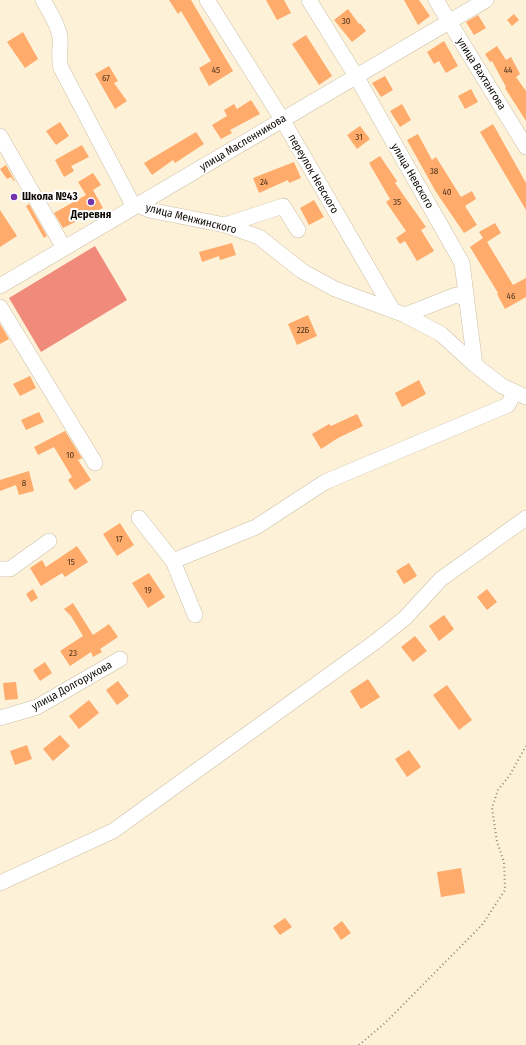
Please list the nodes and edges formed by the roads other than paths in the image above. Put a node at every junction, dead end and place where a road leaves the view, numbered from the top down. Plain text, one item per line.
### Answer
1 (43, 0) edge
2 (208, 0) edge
3 (309, 0) edge
4 (436, 0) edge
5 (486, 0) edge
6 (449, 22) junction
7 (356, 76) junction
8 (282, 120) junction
9 (0, 136) edge
10 (526, 147) edge
11 (136, 206) junction
12 (225, 225) junction
13 (298, 230) dead end
14 (64, 248) junction
15 (0, 286) edge
16 (467, 299) junction
17 (0, 306) edge
18 (399, 312) junction
19 (475, 365) junction
20 (520, 395) edge
21 (95, 463) dead end
22 (139, 518) dead end
23 (526, 518) edge
24 (49, 541) dead end
25 (173, 561) junction
26 (0, 569) edge
27 (195, 615) dead end
28 (120, 659) dead end
29 (0, 718) edge
30 (0, 883) edge

1 - 11 street, улица Менжинского
2 - 8 street, переулок Невского
3 - 7 street, улица Невского
4 - 6 street, улица Вахтангова
5 - 6 street, улица Масленникова
6 - 7 street, улица Масленникова
6 - 10 street, улица Вахтангова
7 - 8 street, улица Масленникова
7 - 16 street, улица Невского
8 - 11 street, улица Масленникова
8 - 18 street, переулок Невского
9 - 14 street
11 - 12 street, улица Менжинского
11 - 14 street, улица Масленникова
12 - 13 street
12 - 18 street, улица Менжинского
14 - 15 street, улица Масленникова
16 - 18 street
16 - 19 street, улица Невского
17 - 21 street
18 - 19 street, улица Менжинского
19 - 20 street, улица Менжинского
20 - 25 street
22 - 25 street
23 - 30 street
24 - 26 street
25 - 27 street
28 - 29 street, улица Долгорукова

